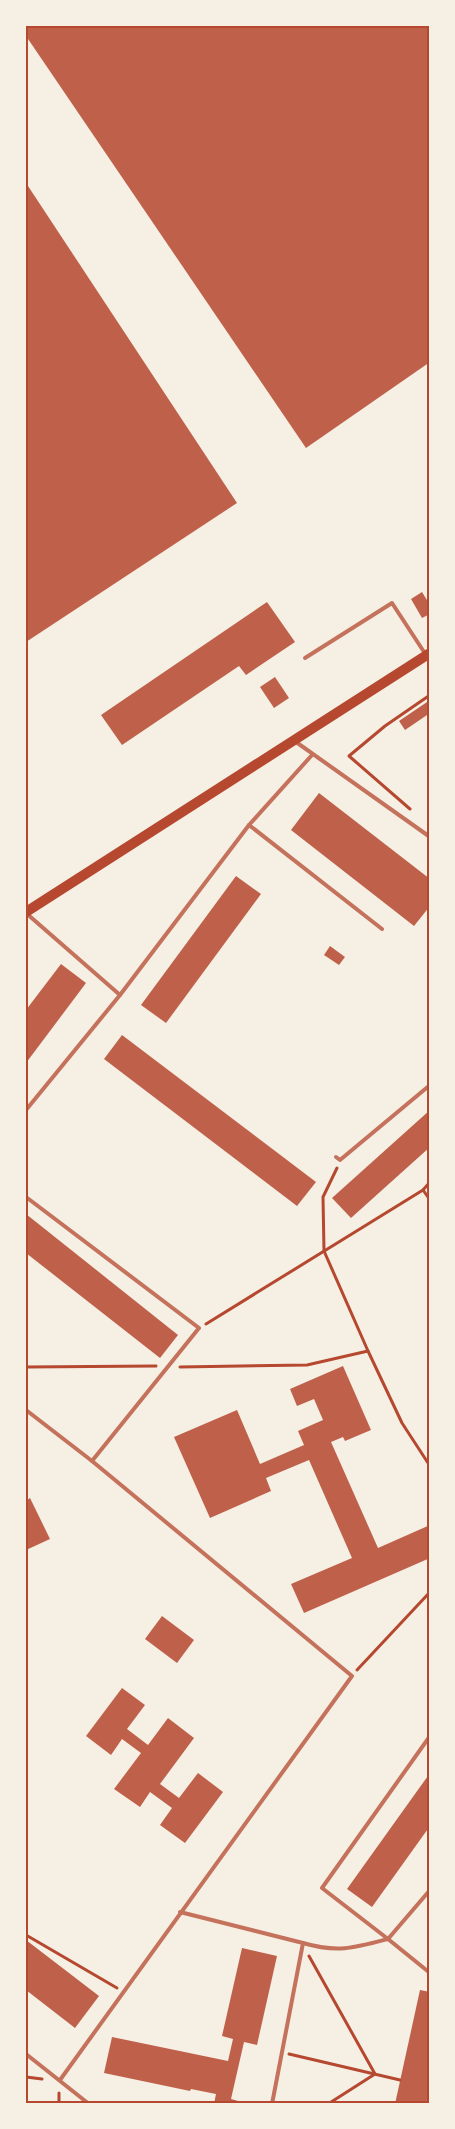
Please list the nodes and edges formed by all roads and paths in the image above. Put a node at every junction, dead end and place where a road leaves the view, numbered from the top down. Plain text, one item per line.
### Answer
1 (428, 654) edge
2 (306, 658) dead end
3 (429, 695) edge
4 (294, 740) junction
5 (312, 755) junction
6 (412, 811) dead end
7 (249, 825) junction
8 (429, 837) edge
9 (26, 913) edge
10 (382, 928) dead end
11 (120, 995) junction
12 (429, 1085) edge
13 (26, 1110) edge
14 (338, 1158) joint
15 (429, 1182) edge
16 (423, 1190) junction
17 (26, 1197) edge
18 (429, 1200) edge
19 (324, 1251) junction
20 (199, 1328) junction
21 (368, 1351) junction
22 (26, 1367) edge
23 (168, 1367) junction
24 (26, 1410) edge
25 (93, 1461) junction
26 (429, 1466) edge
27 (429, 1592) edge
28 (352, 1676) junction
29 (429, 1736) edge
30 (429, 1890) edge
31 (180, 1912) junction
32 (26, 1935) edge
33 (388, 1938) junction
34 (303, 1944) junction
35 (429, 1973) edge
36 (123, 1992) junction
37 (282, 2052) junction
38 (26, 2054) edge
39 (375, 2074) junction
40 (60, 2080) junction
41 (400, 2080) dead end
42 (88, 2103) edge
43 (272, 2103) edge
44 (328, 2103) edge

1 - 2 lane
1 - 4 main road
3 - 6 path
4 - 5 lane
4 - 9 main road
5 - 7 lane
5 - 8 lane
7 - 10 lane
7 - 11 lane
9 - 11 lane
11 - 13 lane
12 - 14 lane
14 - 19 path
15 - 16 path
16 - 18 path
16 - 19 path
17 - 20 lane
19 - 20 path
19 - 21 path
20 - 23 lane
21 - 23 path
21 - 26 path
22 - 23 path
23 - 25 lane
24 - 25 lane
25 - 28 lane
27 - 28 path
28 - 31 lane
29 - 33 lane
30 - 33 lane
31 - 34 lane
31 - 36 lane
32 - 36 path
33 - 34 lane
33 - 35 lane
34 - 37 lane
34 - 39 path
36 - 40 lane
37 - 39 path
37 - 43 lane
38 - 40 lane
39 - 41 path
39 - 44 path
40 - 42 lane

